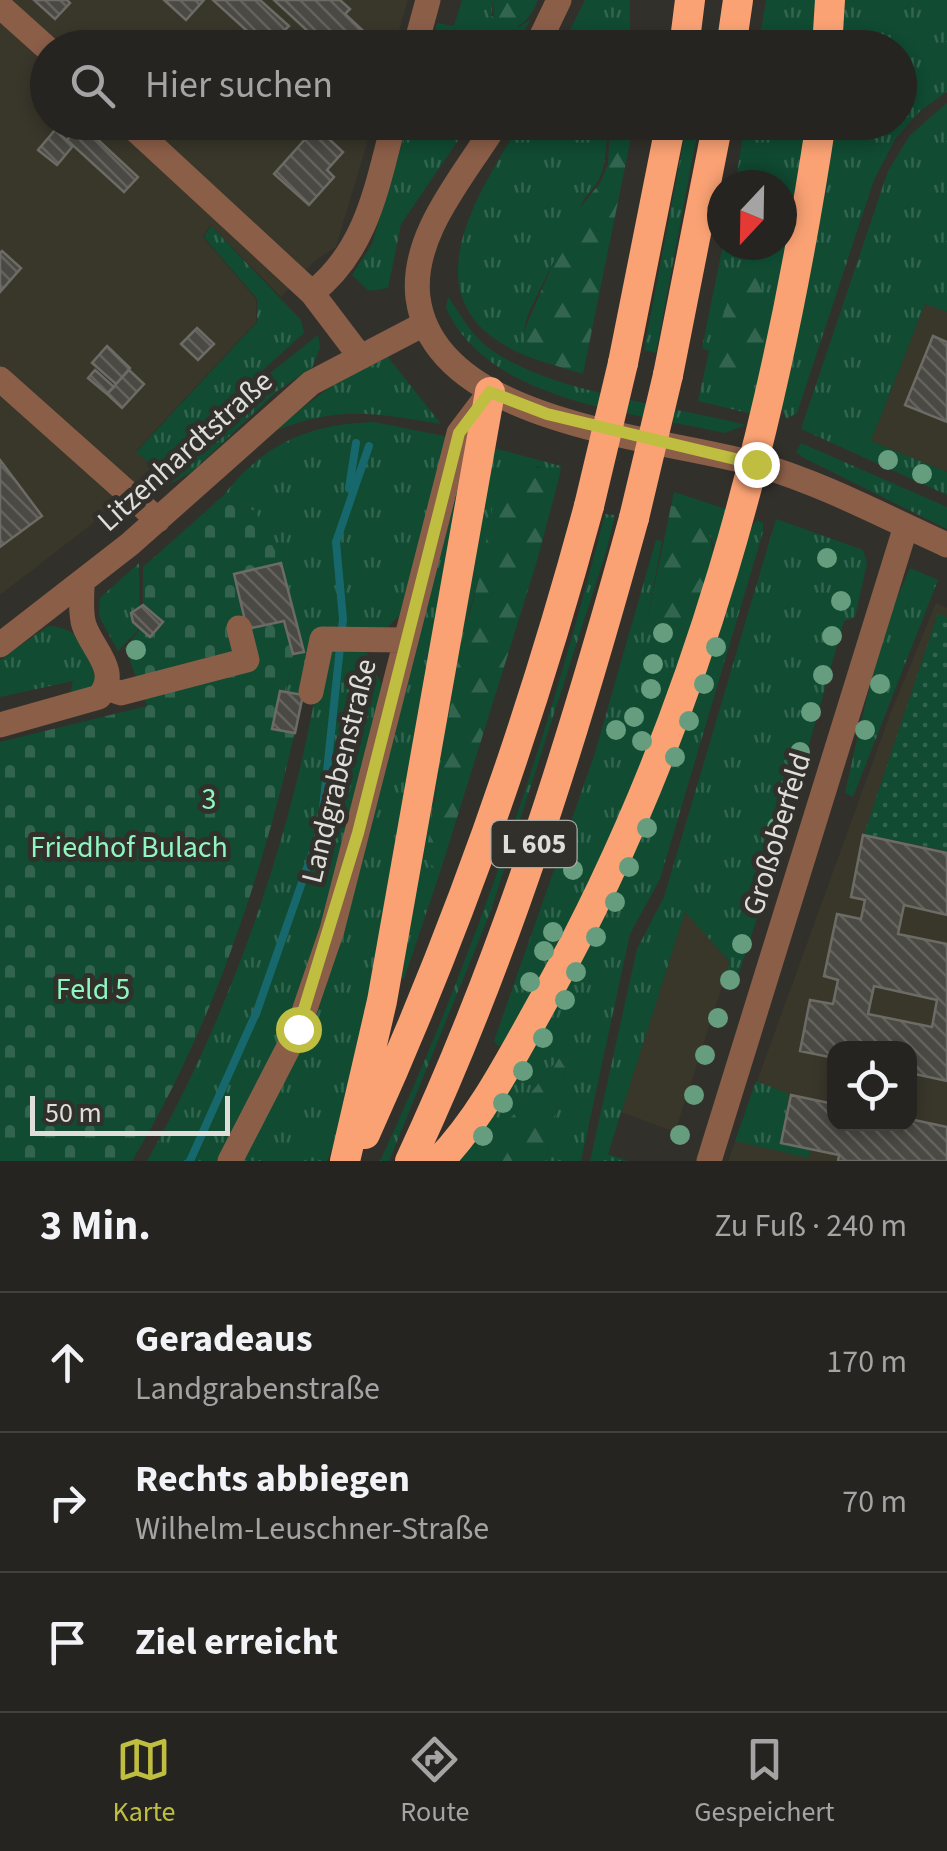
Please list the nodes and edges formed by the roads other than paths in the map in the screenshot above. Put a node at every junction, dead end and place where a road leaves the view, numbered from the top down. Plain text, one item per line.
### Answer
1 (428, 0) edge
2 (559, 0) edge
3 (690, 0) edge
4 (738, 0) edge
5 (830, 0) edge
6 (0, 6) edge
7 (419, 30) edge
8 (545, 30) edge
9 (686, 30) edge
10 (734, 30) edge
11 (828, 30) edge
12 (30, 33) edge
13 (147, 140) edge
14 (389, 140) edge
15 (486, 140) edge
16 (667, 140) edge
17 (714, 140) edge
18 (817, 140) edge
19 (312, 292) junction
20 (424, 324) junction
21 (359, 355) junction
22 (0, 379) edge
23 (490, 392) junction
24 (756, 464) junction
25 (158, 520) junction
26 (906, 526) junction
27 (947, 545) edge
28 (82, 584) junction
29 (239, 628) dead end
30 (405, 640) junction
31 (0, 644) edge
32 (106, 688) junction
33 (311, 692) dead end
34 (0, 725) edge
35 (230, 1161) edge
36 (349, 1161) edge
37 (410, 1161) edge
38 (439, 1161) edge
39 (709, 1161) edge

1 - 7 street
2 - 8 street
3 - 9 highway
4 - 10 highway
5 - 11 highway
6 - 12 street
13 - 19 street
14 - 19 street
15 - 20 street
16 - 36 highway, L 605, bridge
17 - 37 highway, L 605, bridge
18 - 24 highway
19 - 21 street
20 - 21 street, Litzenhardtstraße
20 - 23 street
21 - 25 street, Litzenhardtstraße
22 - 25 street
23 - 24 street
23 - 30 street, Landgrabenstraße
23 - 36 highway
24 - 26 street
24 - 38 highway
25 - 28 street, Litzenhardtstraße
26 - 27 street
26 - 39 street, Großoberfeld
28 - 31 street, Litzenhardtstraße
28 - 32 street
29 - 32 street
30 - 33 street
30 - 35 street, Landgrabenstraße
32 - 34 street

